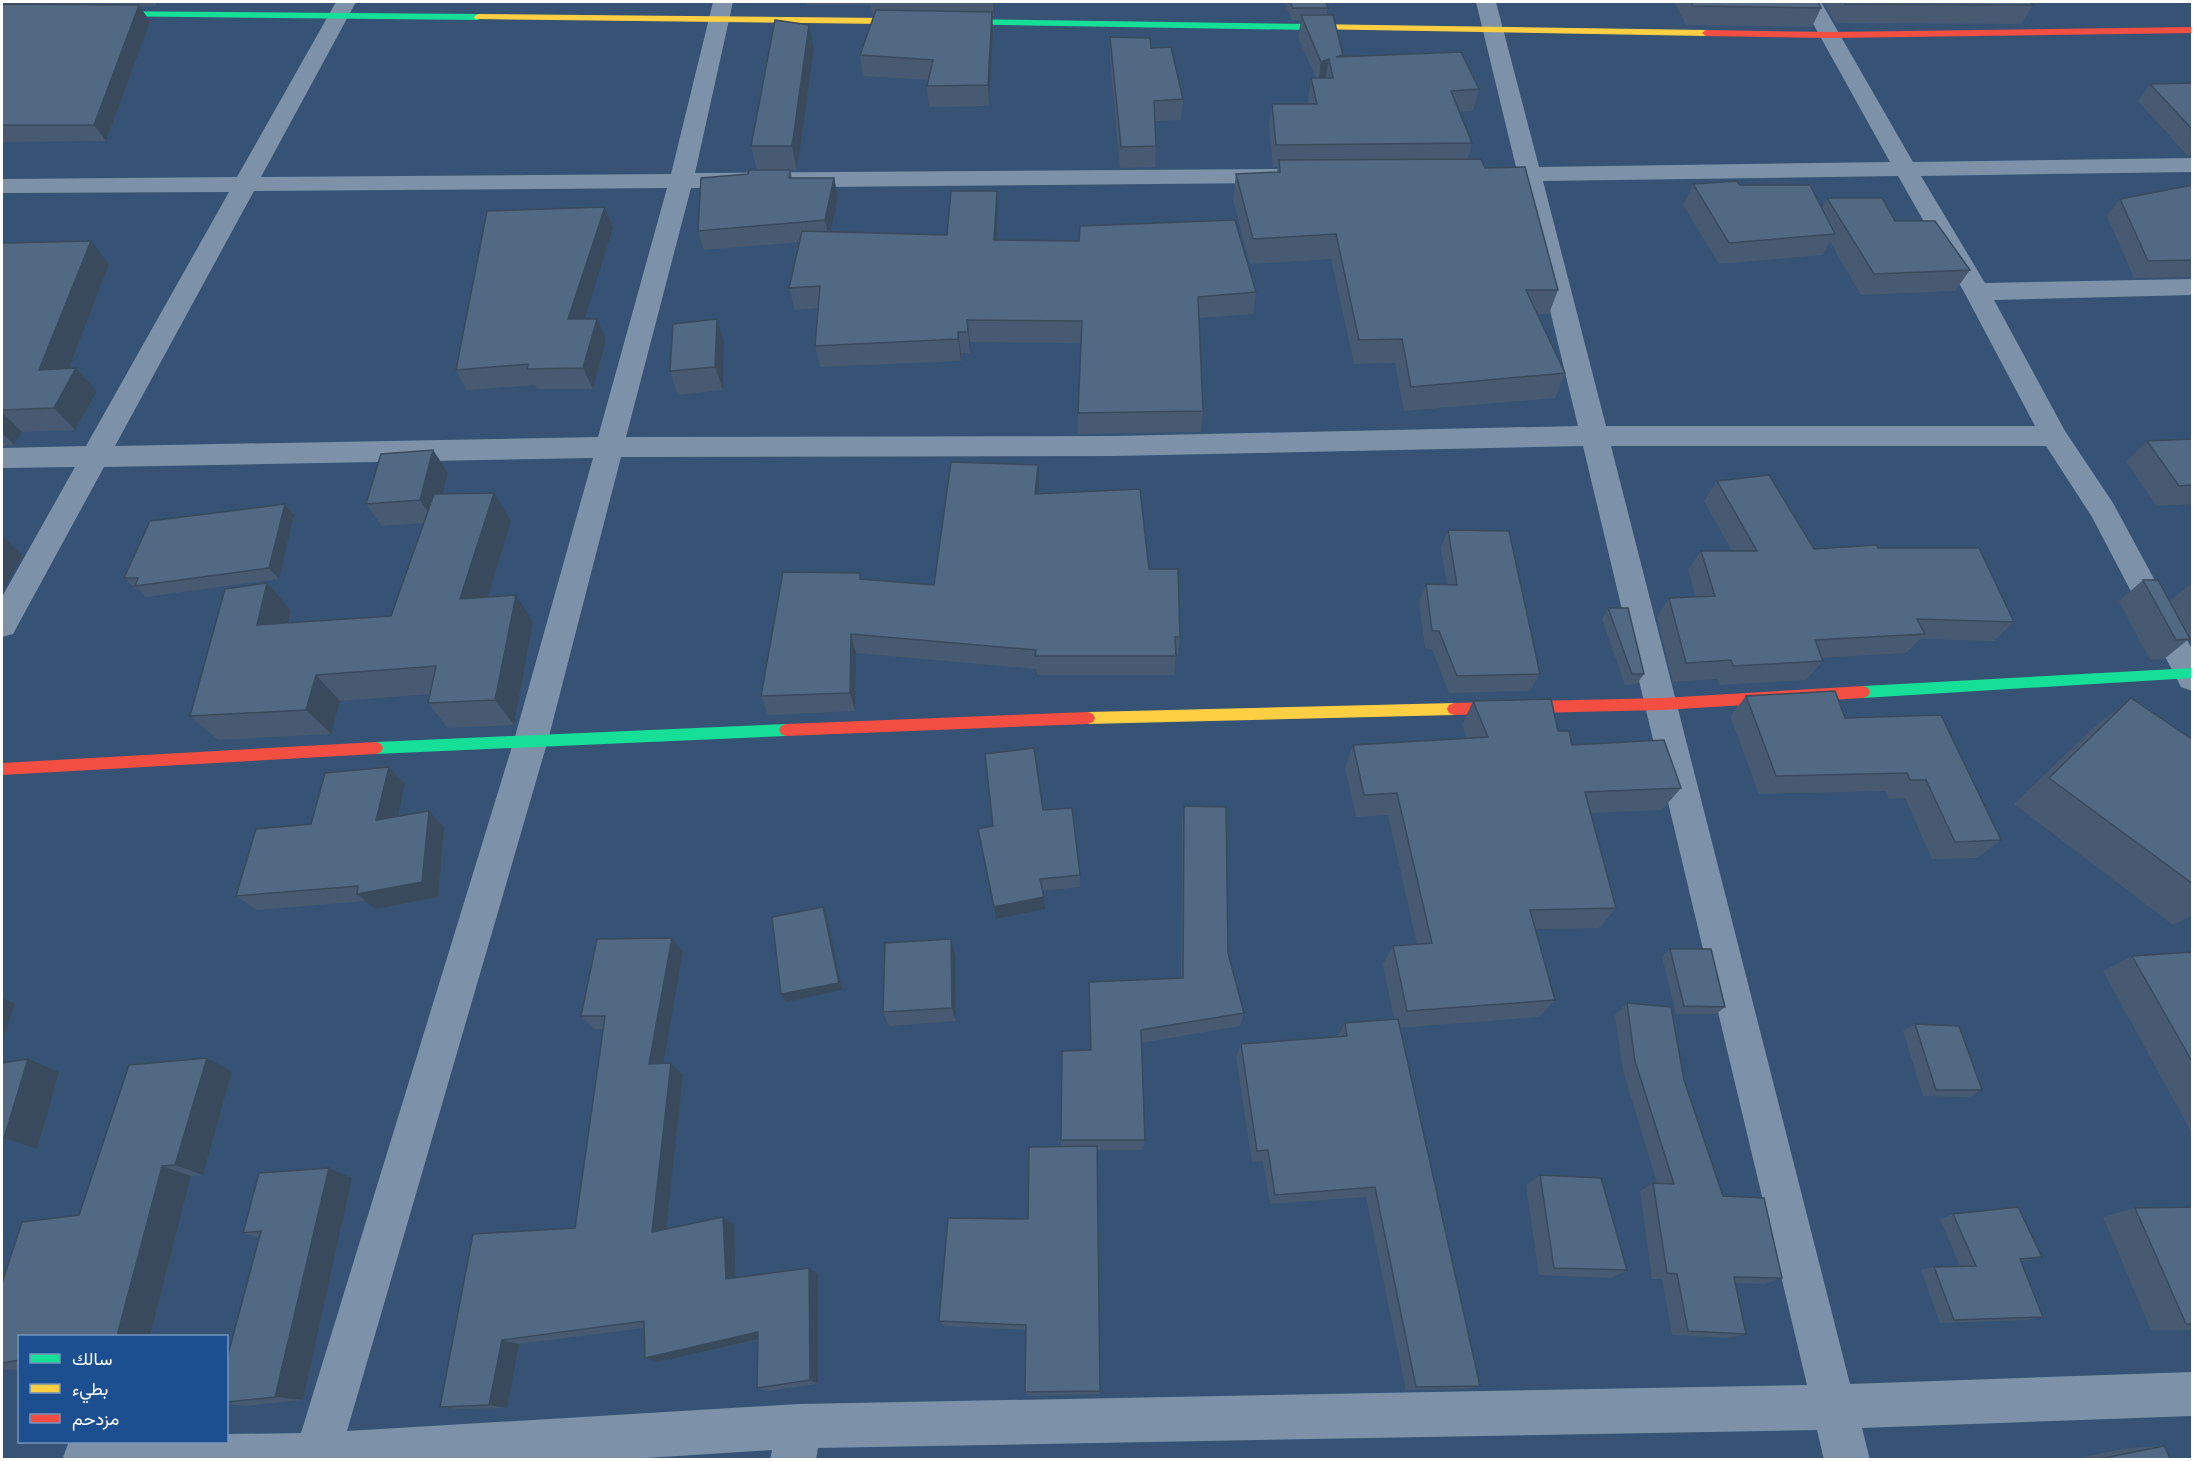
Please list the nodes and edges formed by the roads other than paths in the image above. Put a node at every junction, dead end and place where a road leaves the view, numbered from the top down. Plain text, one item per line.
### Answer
1 (1811, 2) edge
2 (342, 9) edge
3 (721, 10) edge
4 (86, 13) edge
5 (1489, 16) edge
6 (2193, 30) edge
7 (1832, 35) junction
8 (2193, 165) edge
9 (1906, 168) junction
10 (1529, 174) junction
11 (1458, 175) edge
12 (1302, 176) edge
13 (681, 181) junction
14 (245, 184) junction
15 (2, 186) edge
16 (2193, 287) edge
17 (1977, 292) junction
18 (1595, 436) junction
19 (2054, 436) junction
20 (609, 447) junction
21 (92, 457) junction
22 (2, 458) edge
23 (2, 625) edge
24 (2192, 675) edge
25 (1662, 704) junction
26 (531, 740) junction
27 (2, 769) edge
28 (2193, 1394) edge
29 (1834, 1407) junction
30 (796, 1443) edge
31 (317, 1455) junction
32 (84, 1460) edge
33 (1847, 1460) edge

1 - 7 street
2 - 3 street
2 - 4 street
2 - 14 street
3 - 5 street
3 - 13 street
5 - 7 street
5 - 10 street
6 - 7 street
7 - 9 street
8 - 9 street
9 - 10 street
9 - 17 street
10 - 11 street
10 - 18 street
12 - 13 street
13 - 14 street
13 - 20 street
14 - 15 street
14 - 21 street
16 - 17 street
17 - 19 street
18 - 19 street
18 - 20 street
18 - 25 street
19 - 24 street
20 - 21 street
20 - 26 street
21 - 22 street
21 - 23 street
24 - 25 street
25 - 26 street
25 - 29 street
26 - 27 street
26 - 31 street
28 - 29 street
29 - 30 street
29 - 33 street
30 - 31 street
31 - 32 street

